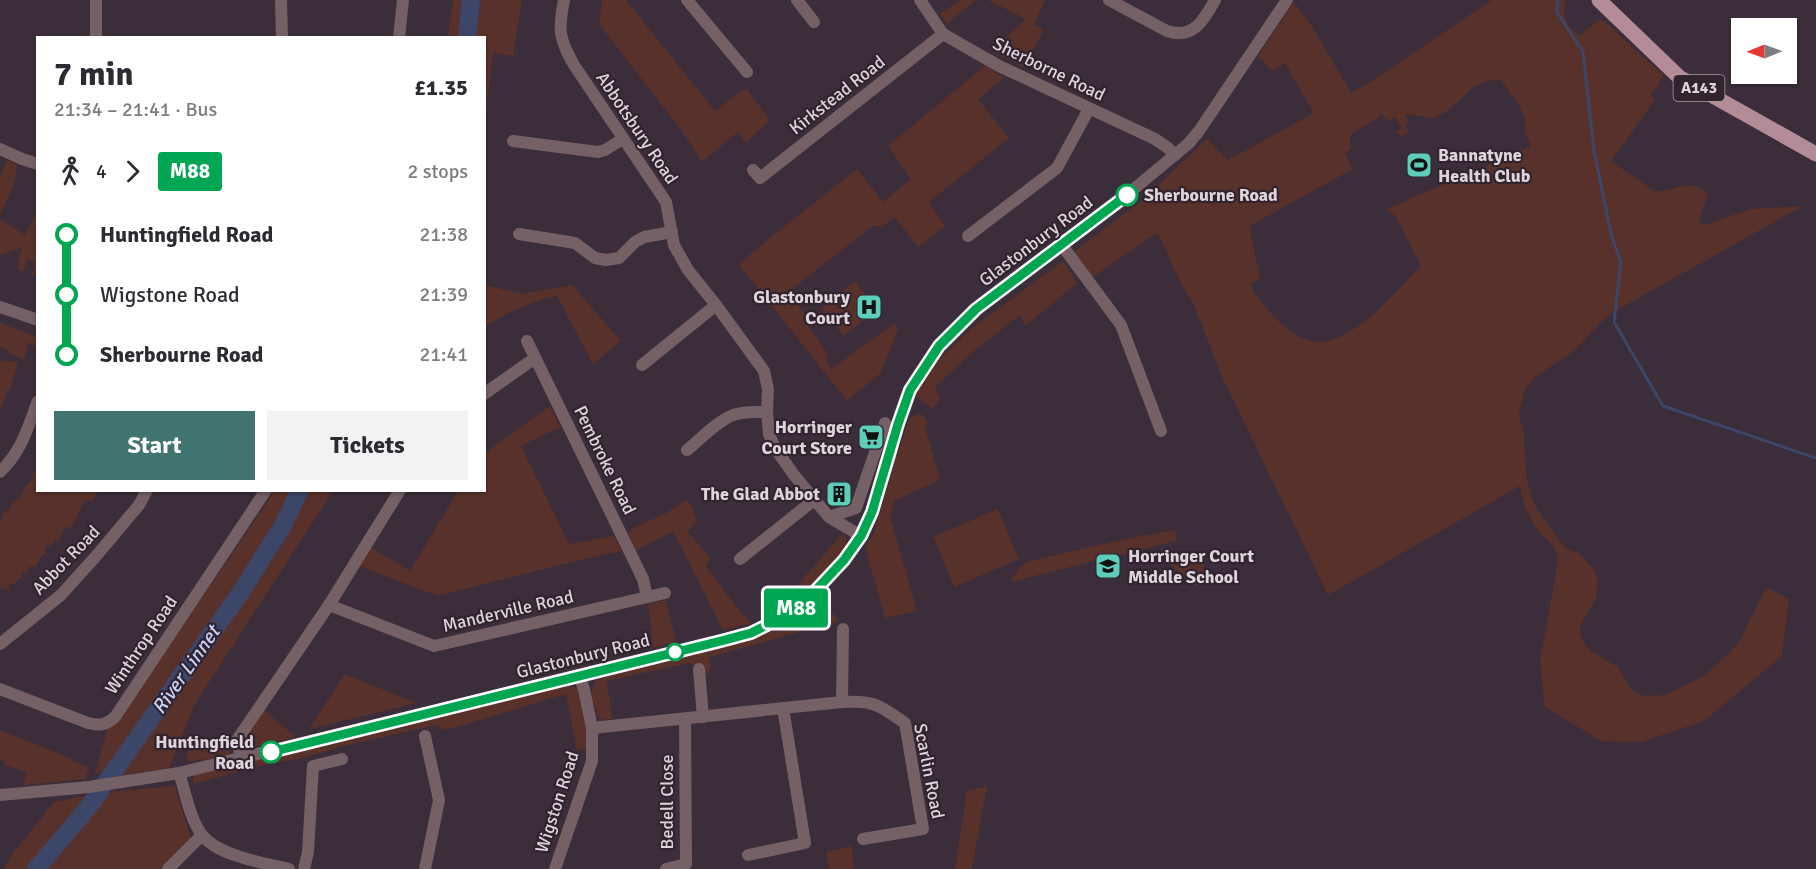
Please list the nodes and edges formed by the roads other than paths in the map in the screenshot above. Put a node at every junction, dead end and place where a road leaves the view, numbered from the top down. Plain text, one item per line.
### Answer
1 (96, 0) edge
2 (281, 0) edge
3 (403, 0) edge
4 (564, 0) edge
5 (687, 0) edge
6 (796, 0) edge
7 (920, 0) edge
8 (1109, 0) edge
9 (1215, 0) edge
10 (1287, 0) edge
11 (1599, 0) edge
12 (814, 22) dead end
13 (943, 34) junction
14 (96, 36) edge
15 (282, 36) edge
16 (399, 36) edge
17 (747, 72) dead end
18 (1089, 109) junction
19 (623, 139) junction
20 (513, 141) dead end
21 (0, 148) edge
22 (1816, 154) edge
23 (1175, 155) junction
24 (36, 163) edge
25 (753, 170) dead end
26 (672, 232) junction
27 (519, 234) dead end
28 (968, 236) dead end
29 (1061, 244) junction
30 (716, 304) junction
31 (0, 307) edge
32 (36, 319) edge
33 (527, 341) dead end
34 (535, 358) junction
35 (642, 365) dead end
36 (486, 393) edge
37 (36, 406) edge
38 (767, 412) junction
39 (885, 423) dead end
40 (1161, 431) dead end
41 (687, 450) dead end
42 (0, 472) edge
43 (146, 492) edge
44 (265, 492) edge
45 (399, 492) edge
46 (814, 500) junction
47 (829, 517) junction
48 (861, 536) junction
49 (740, 559) dead end
50 (665, 593) dead end
51 (647, 597) junction
52 (329, 605) junction
53 (843, 629) dead end
54 (0, 644) edge
55 (702, 672) dead end
56 (579, 675) junction
57 (0, 689) edge
58 (842, 702) junction
59 (783, 708) junction
60 (703, 717) junction
61 (685, 719) junction
62 (592, 728) junction
63 (425, 736) dead end
64 (241, 758) junction
65 (342, 759) dead end
66 (179, 773) junction
67 (0, 795) edge
68 (202, 835) junction
69 (863, 839) dead end
70 (748, 855) dead end
71 (262, 866) edge
72 (168, 869) edge
73 (289, 869) edge
74 (304, 869) edge
75 (425, 869) edge
76 (555, 869) edge
77 (666, 869) edge

1 - 14 street
2 - 15 street
3 - 16 street
4 - 19 street, Abbotsbury Road
5 - 17 street
6 - 12 street
7 - 13 street, Sherborne Road
8 - 9 street
10 - 23 street, Glastonbury Road
11 - 22 main road, A143
13 - 18 street, Sherborne Road
13 - 25 street, Kirkstead Road
18 - 23 street, Sherborne Road
18 - 28 street
19 - 20 street
19 - 26 street, Abbotsbury Road
21 - 24 street
23 - 29 street, Glastonbury Road
26 - 27 street
26 - 30 street, Abbotsbury Road
29 - 40 street
29 - 48 street, Glastonbury Road
30 - 35 street
30 - 38 street, Abbotsbury Road
31 - 32 street
33 - 34 street, Pembroke Road
34 - 36 street
34 - 51 street, Pembroke Road
37 - 42 street
38 - 41 street
38 - 46 street, Abbotsbury Road
39 - 47 street
43 - 54 street, Abbot Road
44 - 57 street, Winthrop Road
45 - 52 street
46 - 47 street, Abbotsbury Road
46 - 49 street
47 - 48 street, Abbotsbury Road
48 - 56 street, Glastonbury Road
50 - 51 street, Manderville Road
51 - 52 street, Manderville Road
52 - 64 street
53 - 58 street
55 - 60 street
56 - 62 street, Wigston Road
56 - 64 street, Glastonbury Road
58 - 59 street, Scarlin Road
58 - 69 street, Scarlin Road
59 - 60 street, Scarlin Road
59 - 70 street
60 - 61 street, Scarlin Road
61 - 62 street, Scarlin Road
61 - 77 street, Bedell Close
62 - 76 street, Wigston Road
63 - 75 street
64 - 66 street, Glastonbury Road
65 - 74 street
66 - 67 street, Glastonbury Road
66 - 68 street
68 - 71 street
68 - 72 street
71 - 73 street

